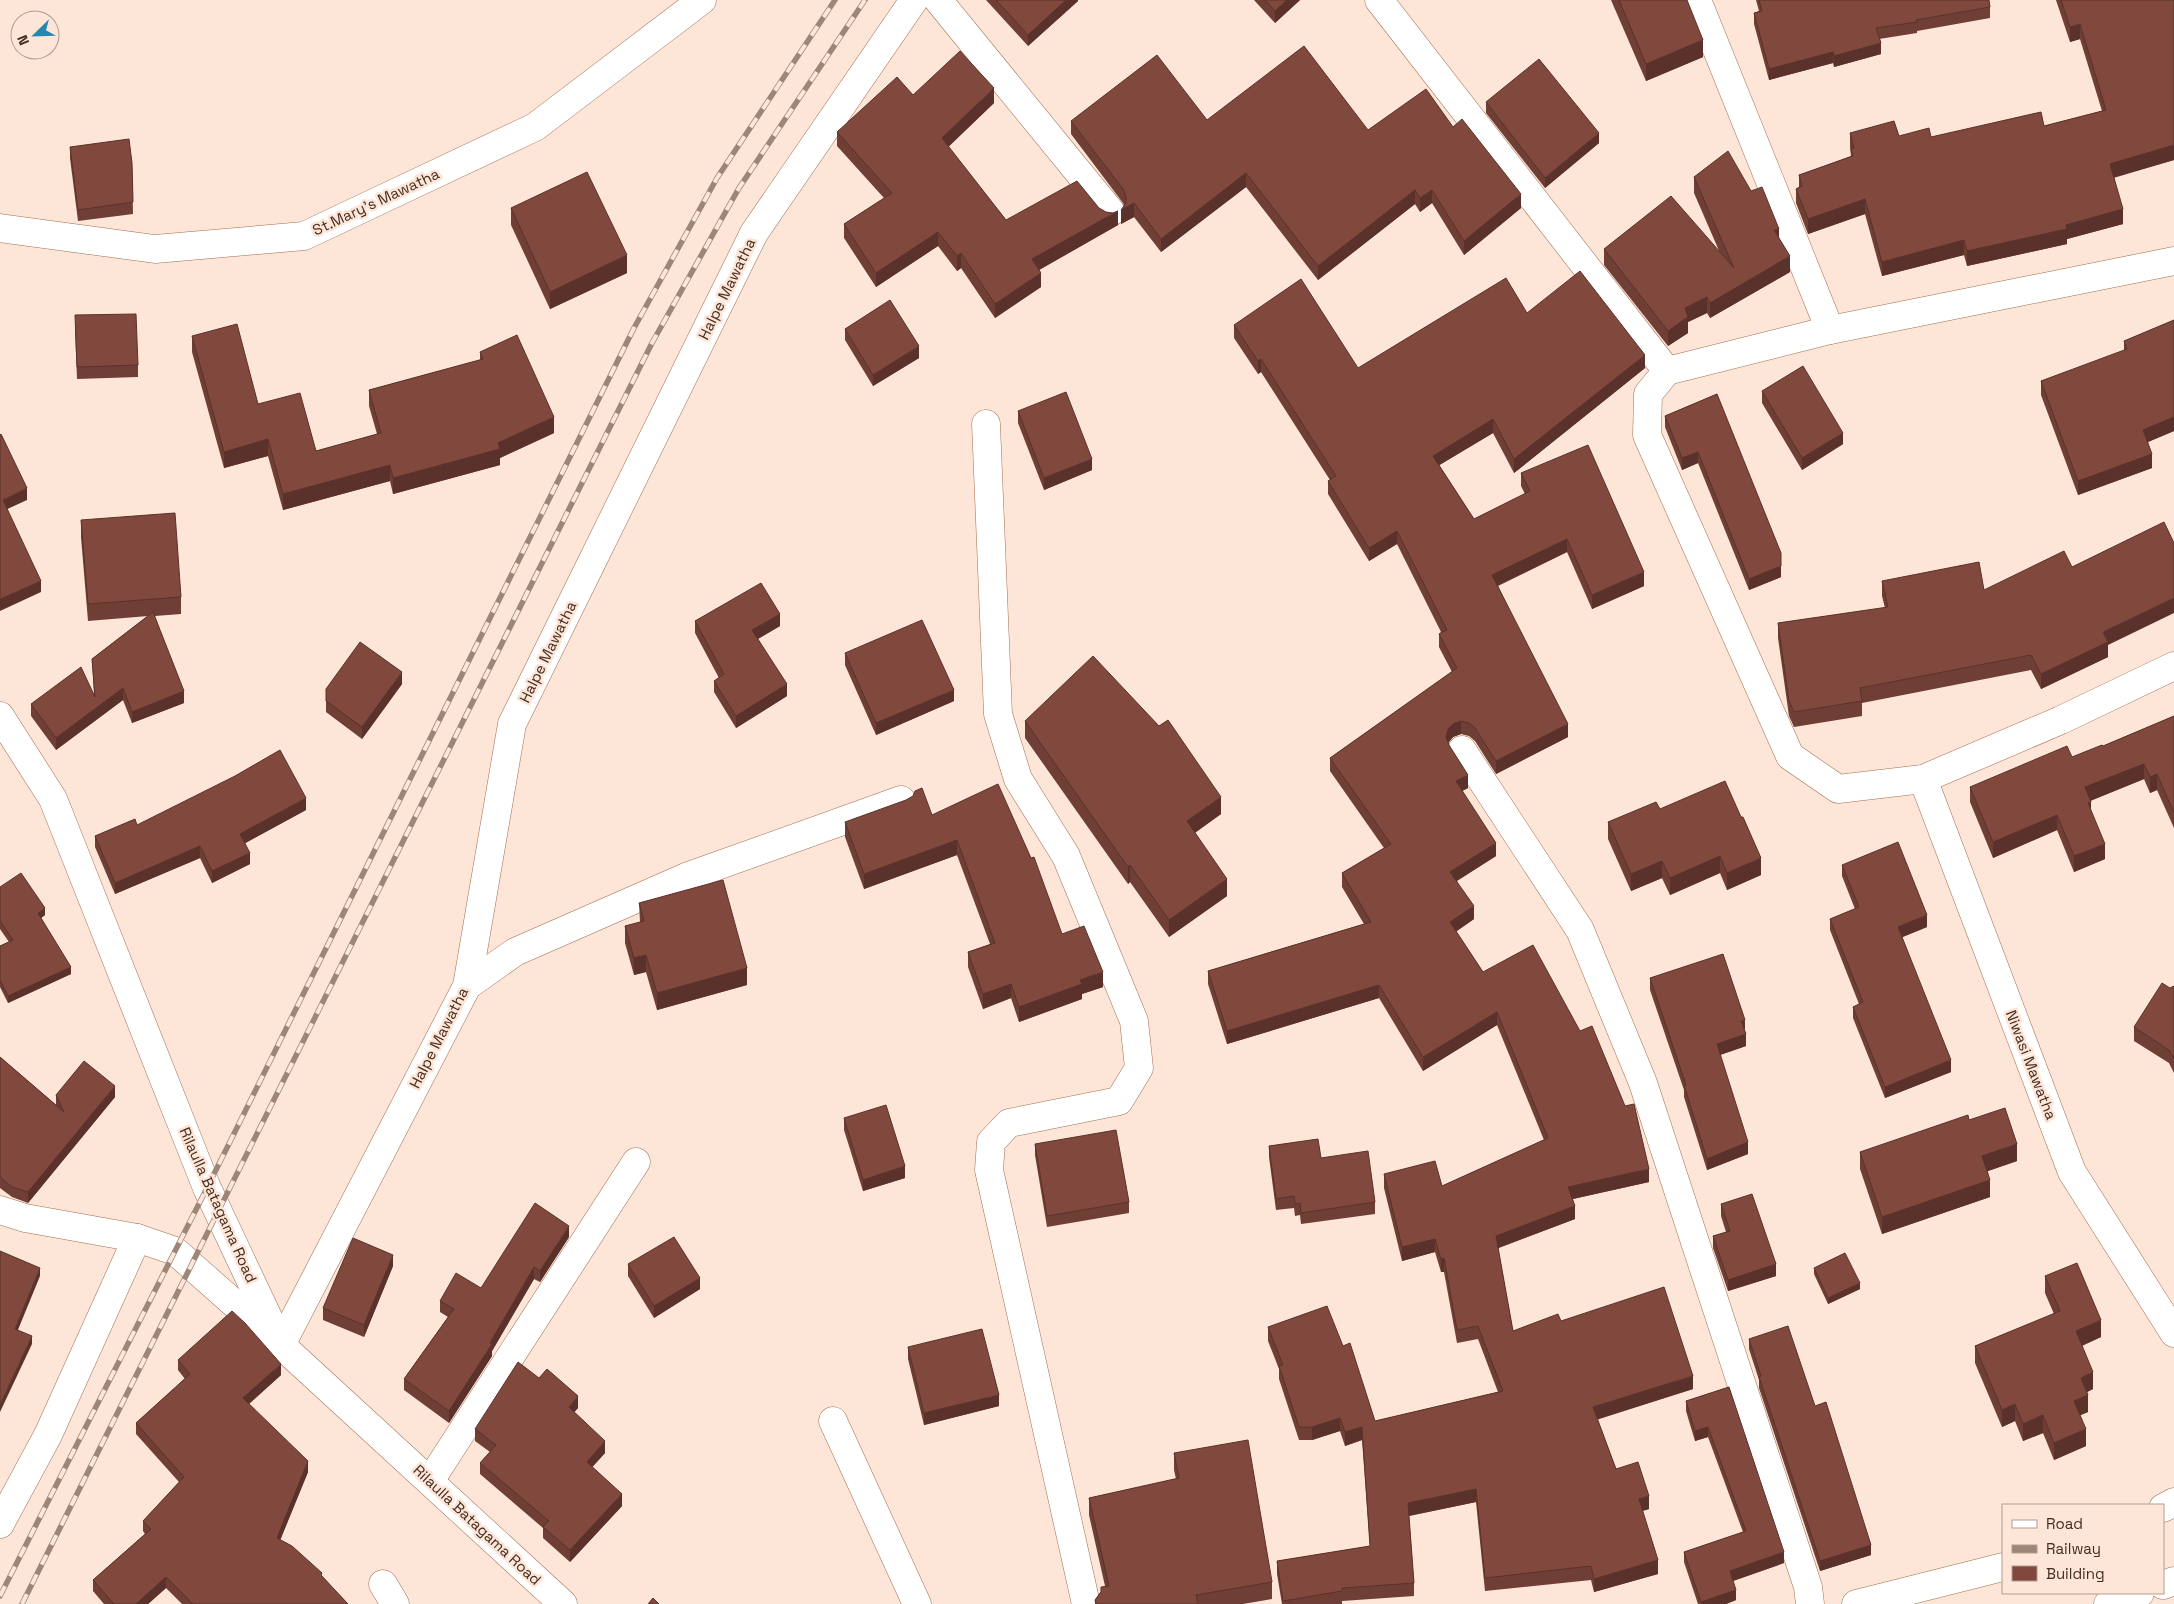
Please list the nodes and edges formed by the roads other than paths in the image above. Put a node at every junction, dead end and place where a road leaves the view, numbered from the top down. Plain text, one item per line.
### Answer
1 (702, 0) edge
2 (914, 0) edge
3 (938, 0) edge
4 (1379, 0) edge
5 (1697, 0) edge
6 (1111, 212) edge
7 (0, 228) edge
8 (2174, 260) edge
9 (1830, 330) junction
10 (1667, 371) junction
11 (986, 424) dead end
12 (2174, 666) edge
13 (0, 716) edge
14 (1462, 750) dead end
15 (1922, 778) junction
16 (901, 800) edge
17 (467, 986) junction
18 (636, 1162) dead end
19 (0, 1210) edge
20 (137, 1238) junction
21 (2174, 1333) edge
22 (281, 1345) junction
23 (833, 1421) dead end
24 (430, 1481) junction
25 (0, 1524) edge
26 (2002, 1567) edge
27 (2137, 1594) edge
28 (563, 1604) edge
29 (916, 1604) edge
30 (1086, 1604) edge
31 (1810, 1604) edge
32 (1856, 1604) edge
33 (2108, 1604) edge

1 - 7 main road, St.Mary's Mawatha
2 - 17 main road, Halpe Mawatha
3 - 6 main road
4 - 10 main road
5 - 9 main road
8 - 9 main road
9 - 10 main road
10 - 15 main road
11 - 30 main road
12 - 15 main road
13 - 22 main road, Rilaulla Batagama Road
14 - 31 main road
15 - 21 main road, Niwasi Mawatha
16 - 17 main road
17 - 22 main road, Halpe Mawatha
18 - 24 main road
19 - 20 main road
20 - 22 main road
20 - 25 main road
22 - 24 main road, Rilaulla Batagama Road
23 - 29 main road
24 - 28 main road, Rilaulla Batagama Road
26 - 32 main road
27 - 33 main road

